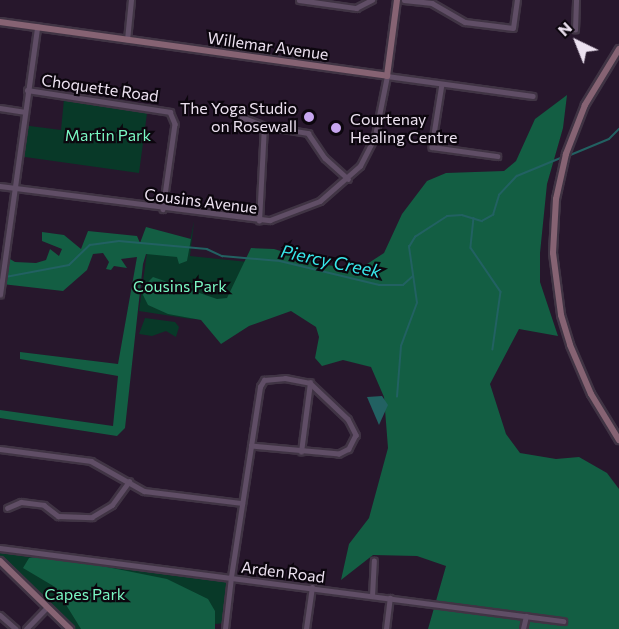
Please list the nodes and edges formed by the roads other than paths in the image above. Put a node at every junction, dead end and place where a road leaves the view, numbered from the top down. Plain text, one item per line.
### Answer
1 (131, 0) edge
2 (299, 0) edge
3 (372, 0) edge
4 (397, 0) edge
5 (404, 0) edge
6 (517, 0) edge
7 (576, 0) edge
8 (0, 22) edge
9 (37, 27) junction
10 (575, 30) dead end
11 (127, 40) junction
12 (619, 49) edge
13 (387, 76) junction
14 (442, 84) junction
15 (27, 90) junction
16 (533, 96) dead end
17 (0, 108) edge
18 (24, 112) junction
19 (242, 117) dead end
20 (264, 126) junction
21 (432, 147) junction
22 (430, 155) dead end
23 (497, 156) dead end
24 (348, 179) junction
25 (0, 186) edge
26 (14, 188) junction
27 (163, 209) junction
28 (259, 221) junction
29 (0, 295) edge
30 (310, 383) junction
31 (619, 440) edge
32 (251, 446) junction
33 (0, 448) edge
34 (301, 452) junction
35 (129, 482) junction
36 (242, 503) junction
37 (7, 508) dead end
38 (0, 548) edge
39 (0, 561) edge
40 (374, 561) dead end
41 (231, 577) junction
42 (312, 587) junction
43 (372, 596) junction
44 (390, 598) junction
45 (46, 608) junction
46 (0, 615) edge
47 (526, 616) junction
48 (563, 621) dead end
49 (16, 629) edge
50 (26, 629) edge
51 (70, 629) edge
52 (225, 629) edge
53 (306, 629) edge
54 (386, 629) edge
55 (523, 629) edge

1 - 11 street
2 - 3 street
4 - 13 street
5 - 6 street
7 - 10 street
8 - 9 street, Willemar Avenue
9 - 11 street, Willemar Avenue
9 - 15 street
11 - 13 street, Willemar Avenue
12 - 31 street
13 - 14 street, Willemar Avenue
13 - 24 street, Cousins Avenue
14 - 16 street, Willemar Avenue
14 - 21 street
15 - 18 street
15 - 27 street, Choquette Road
17 - 18 street
18 - 26 street
19 - 20 street
20 - 24 street
20 - 28 street
21 - 22 street
21 - 23 street
24 - 28 street, Cousins Avenue
25 - 26 street, Cousins Avenue
26 - 27 street, Cousins Avenue
26 - 29 street
27 - 28 street, Cousins Avenue
30 - 32 street
30 - 34 street
30 - 34 street
32 - 34 street
32 - 36 street
33 - 35 street
35 - 36 street
35 - 37 street
36 - 41 street
38 - 41 street, Arden Road
39 - 45 street
40 - 43 street
41 - 42 street, Arden Road
41 - 52 street
42 - 43 street, Arden Road
42 - 53 street
43 - 44 street, Arden Road
44 - 47 street, Arden Road
44 - 54 street
45 - 50 street
45 - 51 street
46 - 49 street
47 - 48 street, Arden Road
47 - 55 street

